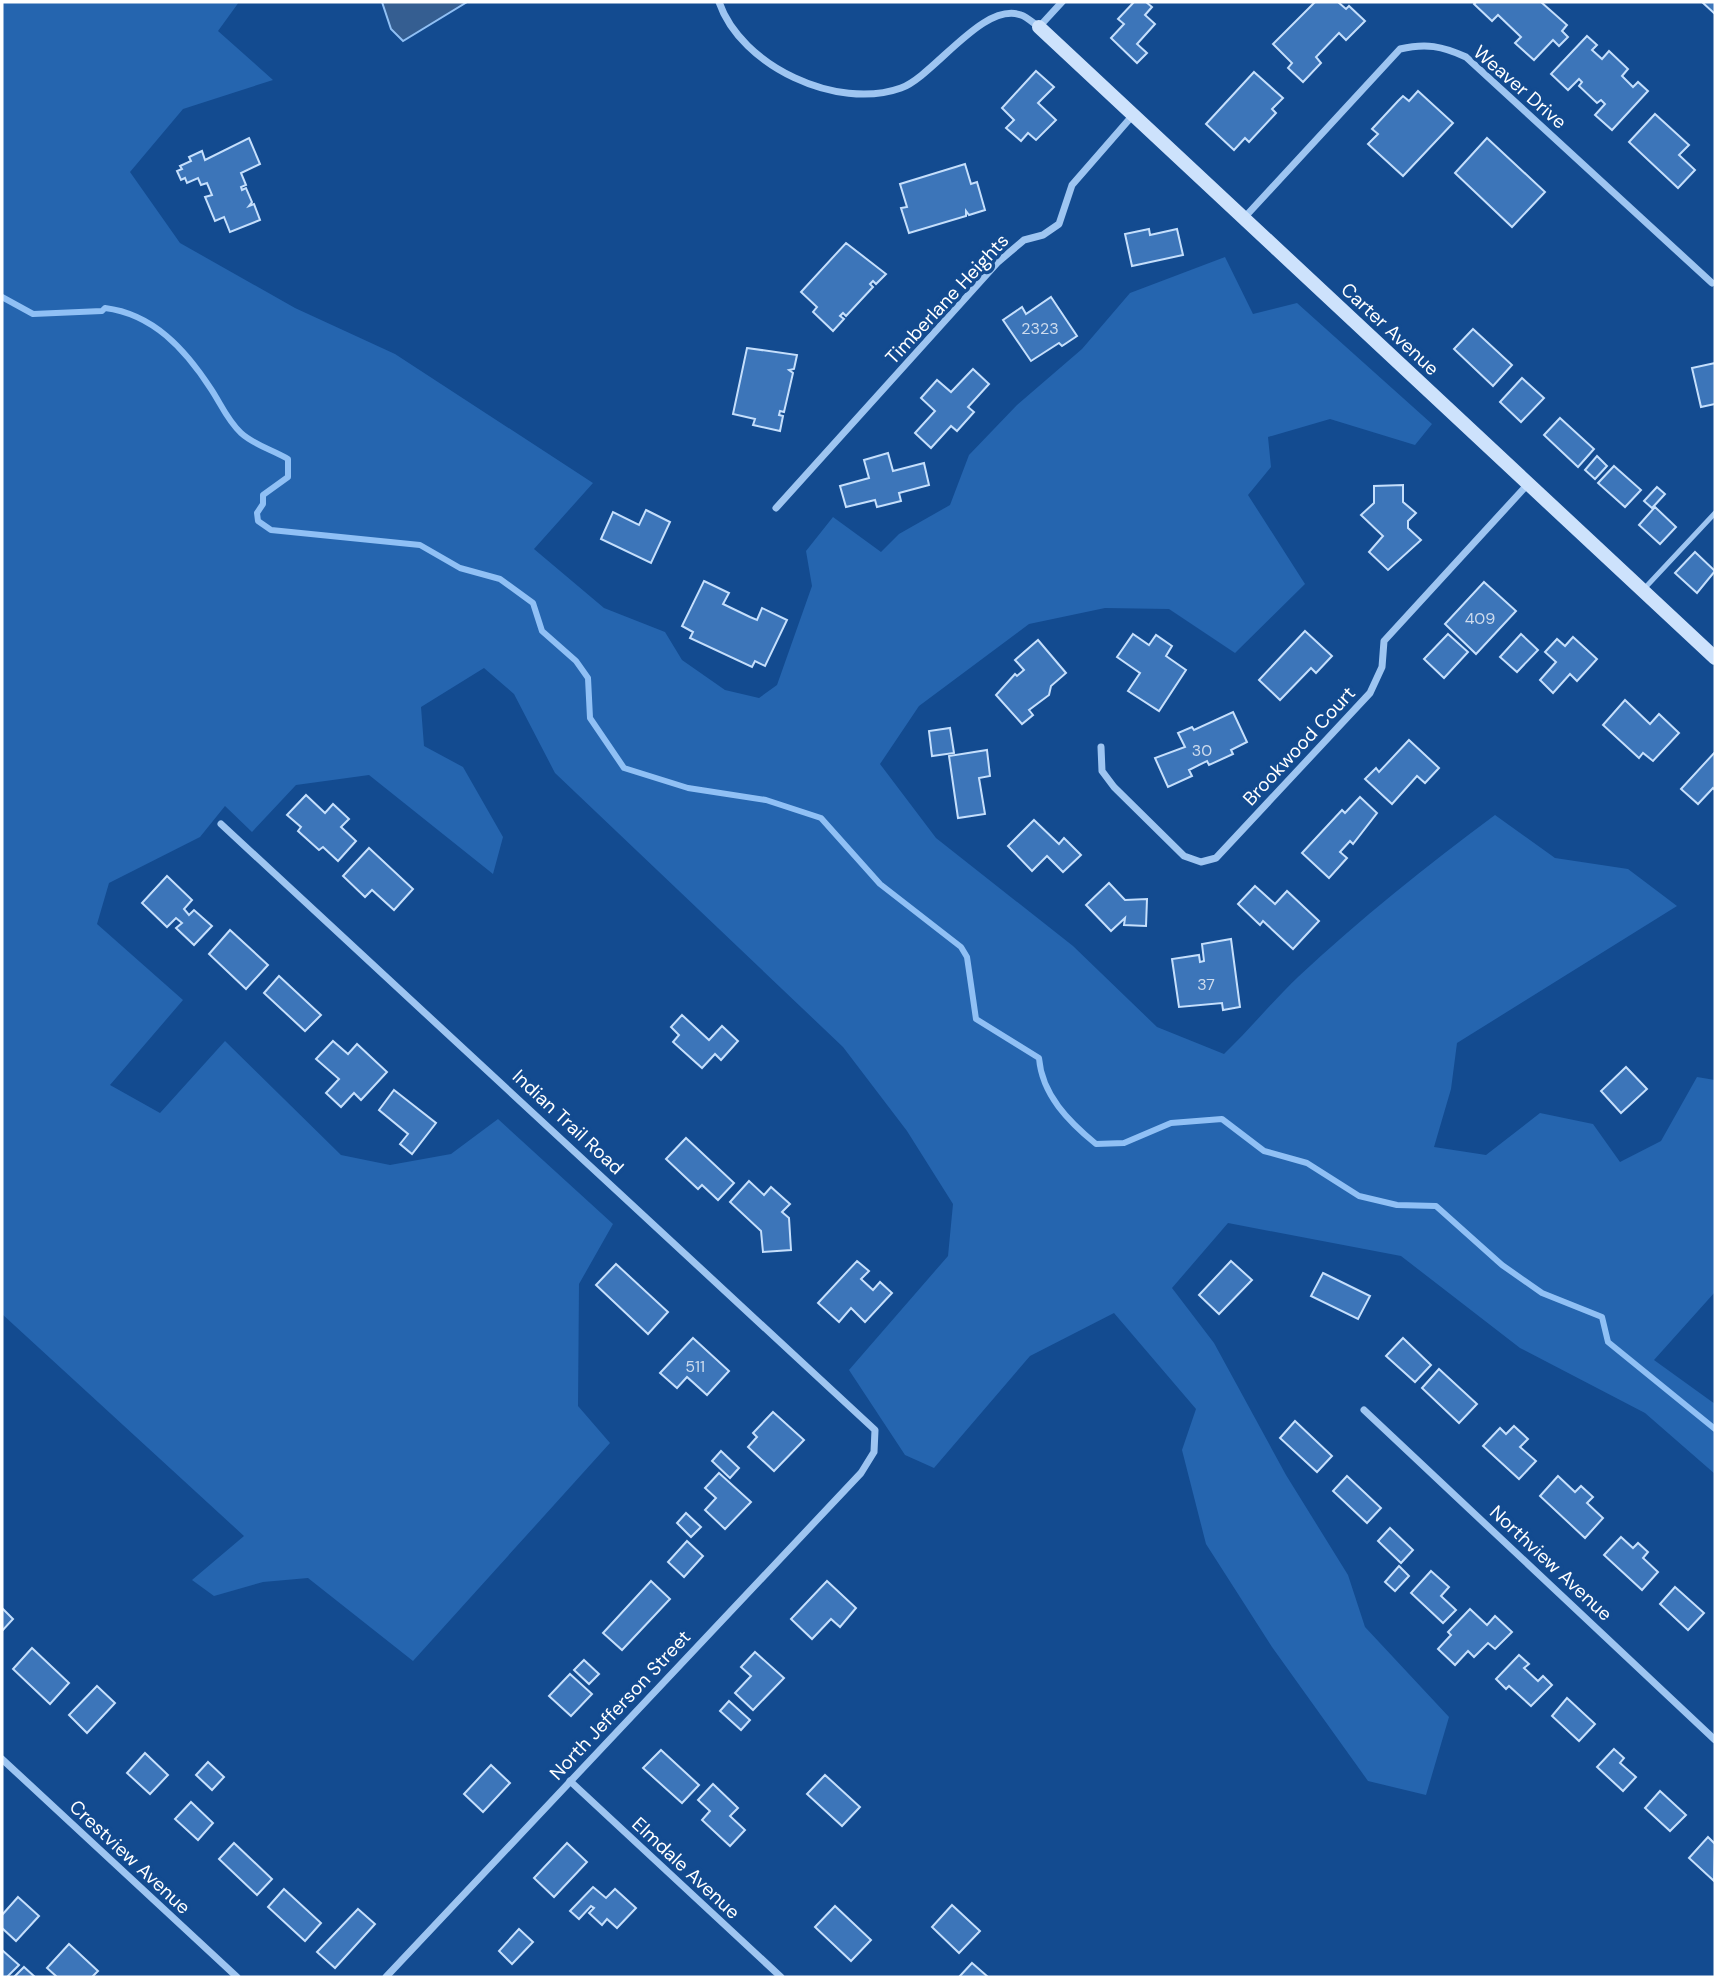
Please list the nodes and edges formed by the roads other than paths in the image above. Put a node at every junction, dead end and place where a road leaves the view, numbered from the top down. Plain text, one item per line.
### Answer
1 (719, 2) edge
2 (1062, 2) edge
3 (1039, 27) junction
4 (1133, 115) junction
5 (1244, 218) junction
6 (1712, 283) dead end
7 (1528, 484) junction
8 (776, 509) dead end
9 (1715, 513) edge
10 (1643, 590) junction
11 (1715, 658) edge
12 (1101, 747) dead end
13 (221, 824) dead end
14 (1364, 1410) dead end
15 (874, 1452) joint
16 (1715, 1740) edge
17 (2, 1759) edge
18 (570, 1781) junction
19 (237, 1977) edge
20 (386, 1977) edge
21 (781, 1977) edge

1 - 3 street
2 - 3 street
3 - 4 street, Carter Avenue
4 - 5 street, Carter Avenue
4 - 8 street, Timberlane Heights
5 - 6 street, Weaver Drive
5 - 7 street, Carter Avenue
7 - 10 street, Carter Avenue
7 - 12 street, Brookwood Court
9 - 10 lane
10 - 11 street, Carter Avenue
13 - 15 street, Indian Trail Road
14 - 16 street, Northview Avenue
15 - 18 street, North Jefferson Street
17 - 19 street, Crestview Avenue
18 - 20 street, North Jefferson Street
18 - 21 street, Elmdale Avenue

